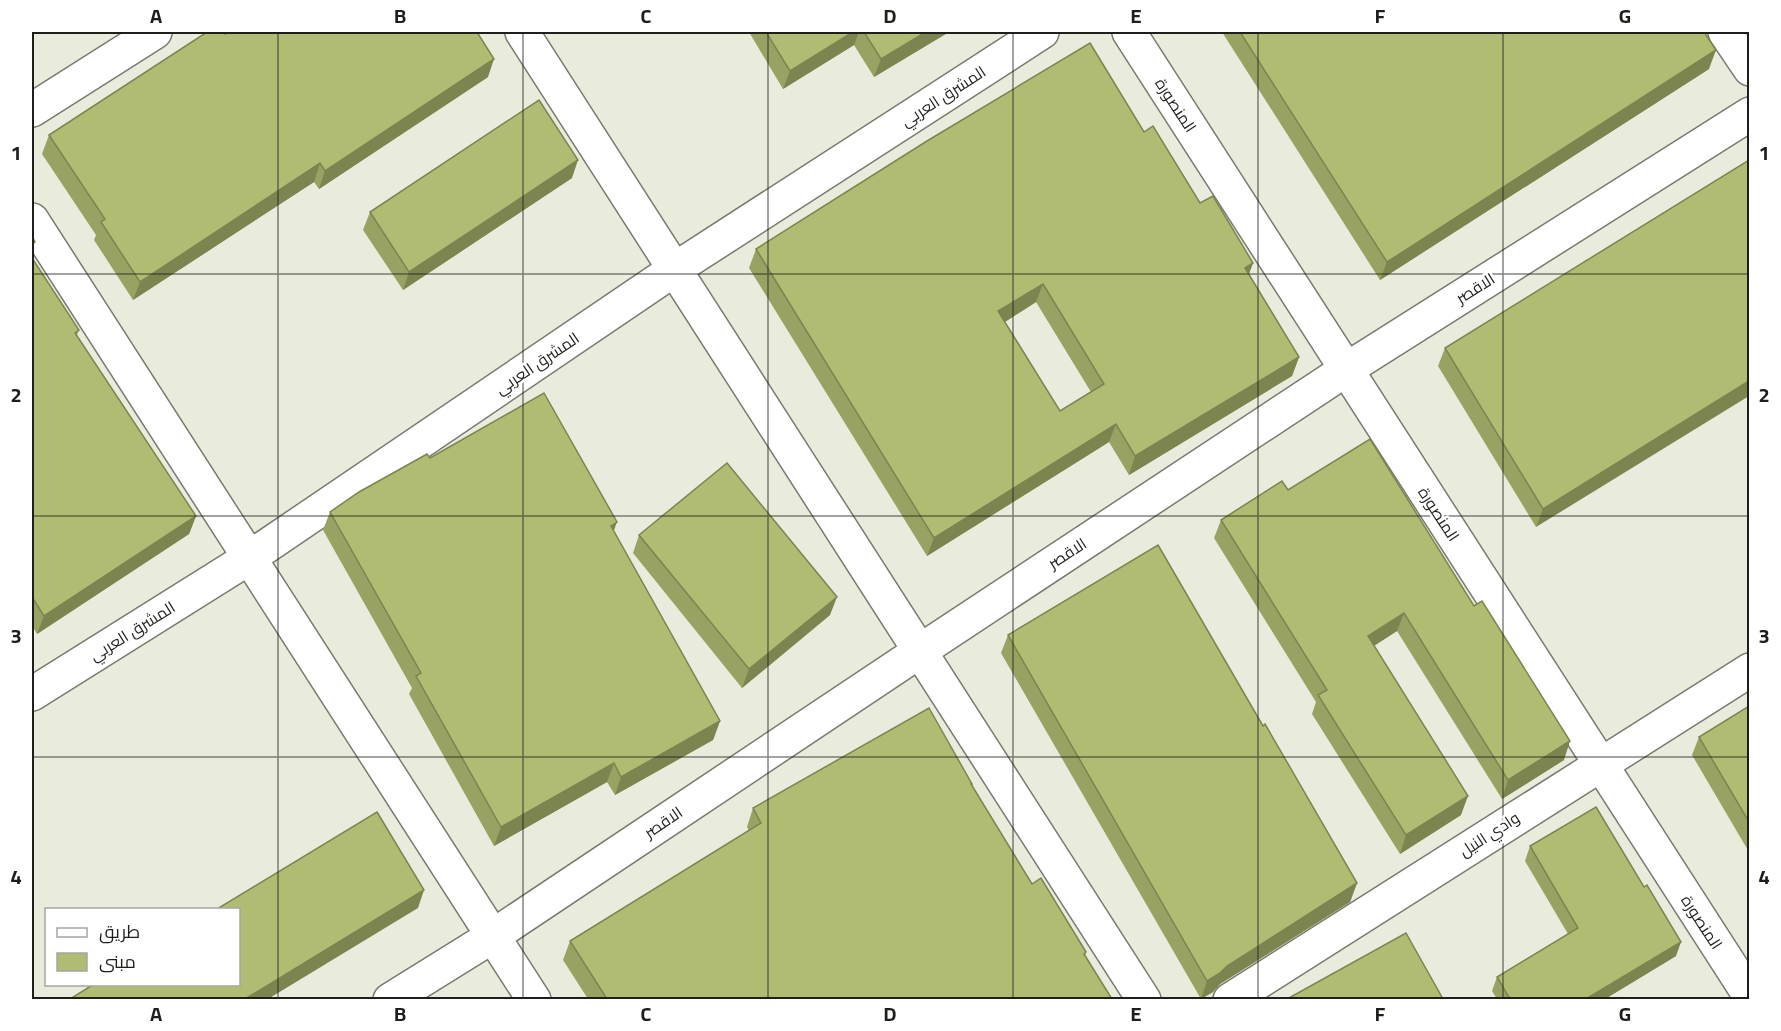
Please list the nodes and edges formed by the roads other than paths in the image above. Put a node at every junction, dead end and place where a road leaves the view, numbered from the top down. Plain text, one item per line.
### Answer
1 (154, 32) edge
2 (522, 32) edge
3 (1042, 32) edge
4 (1129, 32) edge
5 (1725, 32) edge
6 (1749, 69) edge
7 (32, 110) edge
8 (1749, 114) edge
9 (32, 220) edge
10 (675, 269) junction
11 (1347, 369) junction
12 (249, 558) junction
13 (920, 651) junction
14 (1749, 670) edge
15 (32, 694) edge
16 (1600, 764) junction
17 (493, 936) junction
18 (1749, 996) edge
19 (390, 999) edge
20 (534, 999) edge
21 (1144, 999) edge
22 (1230, 999) edge

1 - 7 street
2 - 10 street
3 - 10 street, المشرق العربي
4 - 11 street, المنصورة
5 - 6 street
8 - 11 street, الاقصر
9 - 12 street
10 - 12 street, المشرق العربي
10 - 13 street
11 - 13 street, الاقصر
11 - 16 street, المنصورة
12 - 15 street, المشرق العربي
12 - 17 street
13 - 17 street, الاقصر
13 - 21 street
14 - 16 street, وادي النيل
16 - 18 street, المنصورة
16 - 22 street, وادي النيل
17 - 19 street, الاقصر
17 - 20 street

